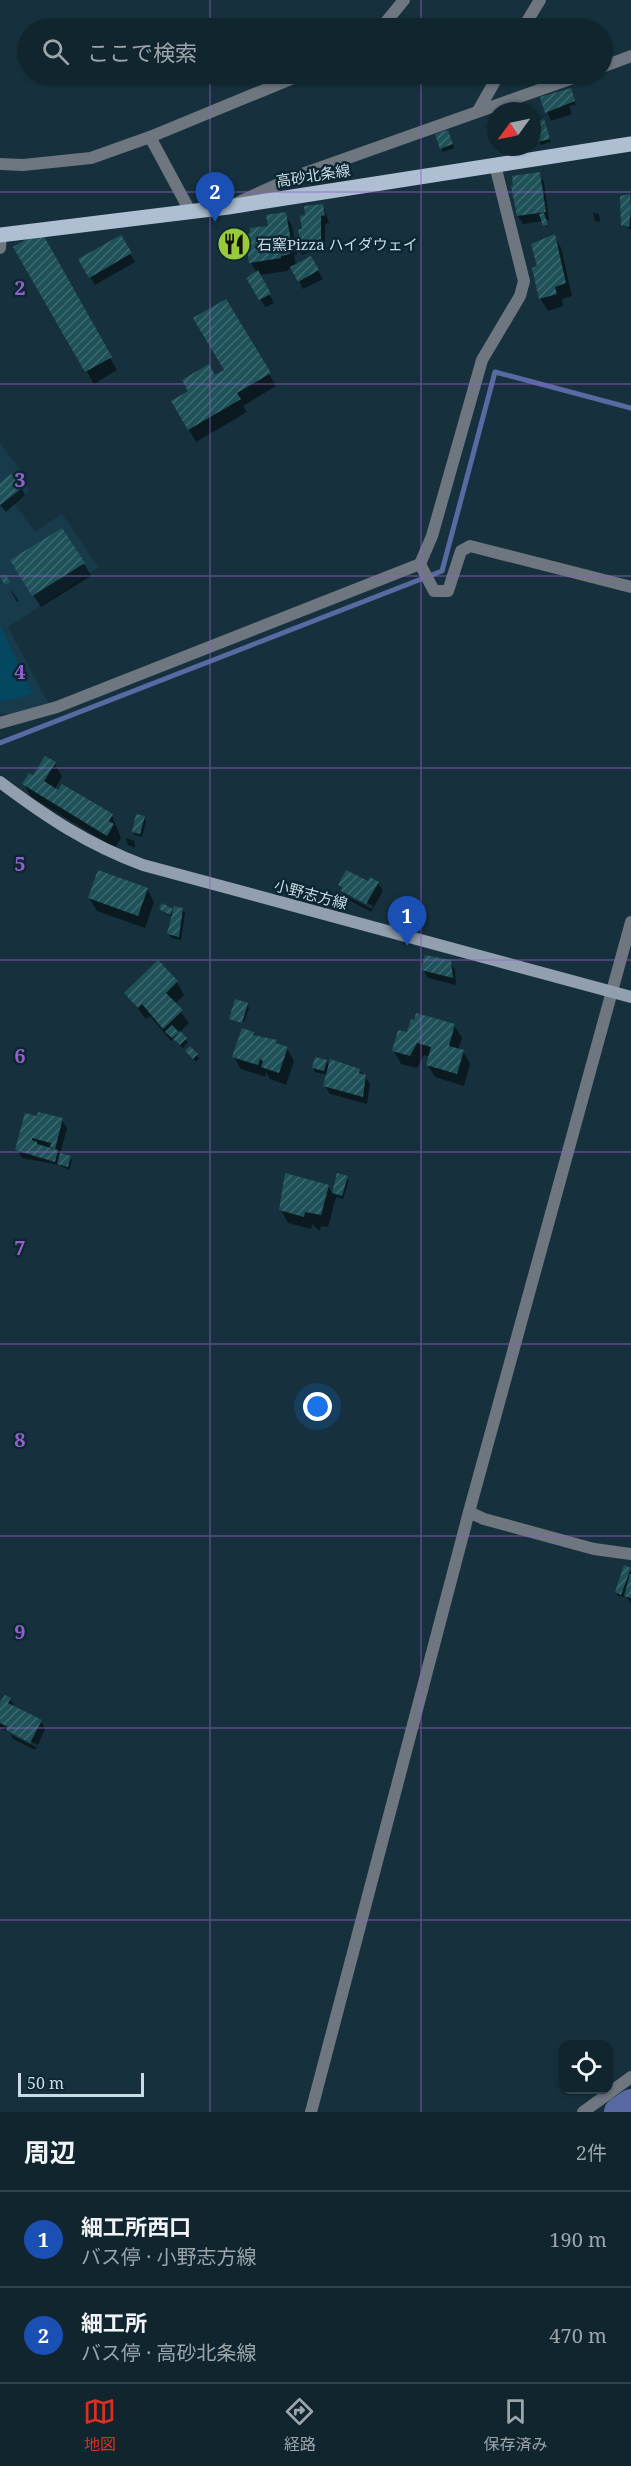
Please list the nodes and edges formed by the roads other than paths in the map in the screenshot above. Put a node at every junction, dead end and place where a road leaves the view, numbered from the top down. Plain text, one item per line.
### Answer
1 (404, 0) edge
2 (540, 0) edge
3 (389, 18) edge
4 (529, 18) edge
5 (631, 56) edge
6 (613, 63) edge
7 (279, 84) edge
8 (493, 84) edge
9 (555, 84) edge
10 (478, 111) junction
11 (150, 137) junction
12 (631, 144) edge
13 (0, 164) edge
14 (495, 165) junction
15 (228, 207) junction
16 (190, 211) junction
17 (0, 239) edge
18 (420, 564) junction
19 (631, 587) edge
20 (0, 723) edge
21 (0, 782) edge
22 (631, 922) edge
23 (613, 992) junction
24 (631, 997) edge
25 (469, 1512) junction
26 (631, 1554) edge
27 (631, 2077) edge
28 (311, 2112) edge
29 (583, 2112) edge

1 - 3 street
2 - 4 street
5 - 6 street
7 - 11 street
8 - 10 street
9 - 10 street
10 - 15 street
11 - 13 street
11 - 16 street
12 - 14 main road, 高砂北条線
14 - 15 main road, 高砂北条線
14 - 18 street
15 - 16 main road, 高砂北条線
16 - 17 main road, 高砂北条線
18 - 19 street
18 - 20 street
21 - 23 main road, 小野志方線
22 - 23 street
23 - 24 main road, 小野志方線
23 - 25 street
25 - 26 street
25 - 28 street
27 - 29 street

